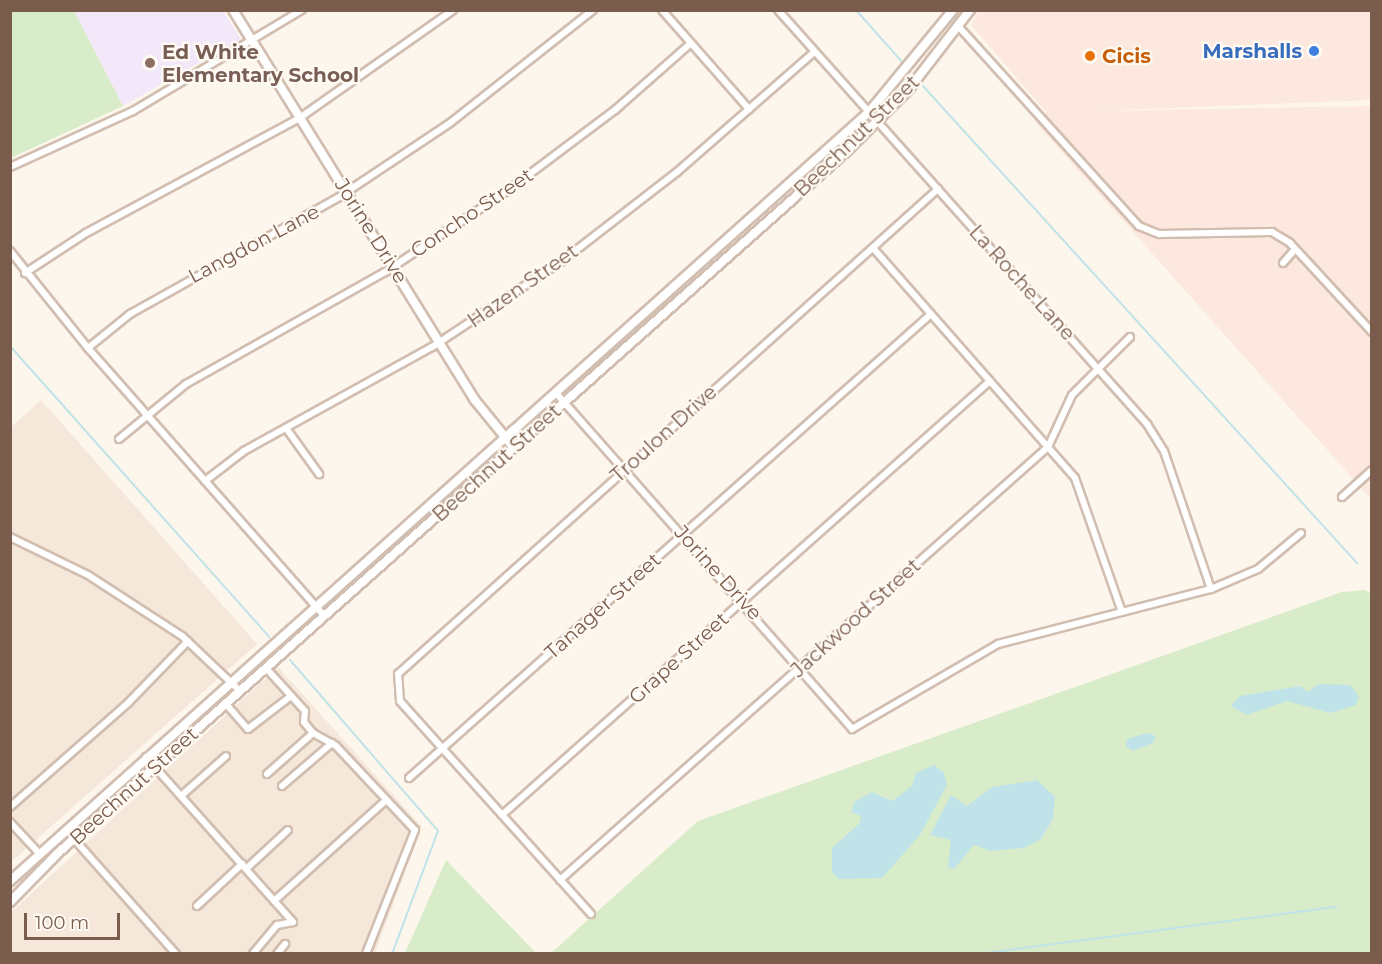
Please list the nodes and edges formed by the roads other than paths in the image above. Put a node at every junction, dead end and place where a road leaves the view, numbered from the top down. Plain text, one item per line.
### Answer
1 (233, 10) edge
2 (302, 10) edge
3 (453, 10) edge
4 (593, 10) edge
5 (662, 10) edge
6 (778, 10) edge
7 (954, 10) edge
8 (970, 10) edge
9 (959, 27) junction
10 (253, 43) junction
11 (691, 43) junction
12 (814, 52) junction
13 (749, 109) junction
14 (869, 112) junction
15 (301, 117) junction
16 (878, 122) junction
17 (10, 167) edge
18 (938, 189) junction
19 (346, 192) junction
20 (770, 201) junction
21 (779, 211) junction
22 (873, 248) junction
23 (1295, 249) junction
24 (10, 251) edge
25 (1283, 263) dead end
26 (393, 267) junction
27 (25, 273) junction
28 (658, 302) junction
29 (667, 312) junction
30 (931, 314) junction
31 (1371, 332) edge
32 (1130, 337) dead end
33 (439, 343) junction
34 (88, 348) junction
35 (1097, 366) junction
36 (990, 381) junction
37 (556, 393) junction
38 (565, 403) junction
39 (147, 414) junction
40 (286, 428) junction
41 (505, 438) junction
42 (119, 439) dead end
43 (1048, 447) junction
44 (514, 448) junction
45 (624, 469) junction
46 (1371, 470) edge
47 (319, 474) dead end
48 (205, 481) junction
49 (1342, 497) dead end
50 (410, 522) junction
51 (418, 532) junction
52 (1301, 533) dead end
53 (683, 535) junction
54 (10, 537) edge
55 (1211, 589) junction
56 (742, 601) junction
57 (315, 605) junction
58 (1122, 612) junction
59 (324, 616) junction
60 (188, 641) junction
61 (801, 667) junction
62 (266, 668) junction
63 (231, 681) junction
64 (240, 691) junction
65 (291, 696) junction
66 (226, 704) junction
67 (313, 733) junction
68 (332, 743) junction
69 (442, 749) junction
70 (226, 756) dead end
71 (146, 757) junction
72 (155, 767) junction
73 (267, 774) dead end
74 (409, 778) dead end
75 (282, 786) dead end
76 (181, 796) junction
77 (386, 800) junction
78 (10, 807) edge
79 (502, 815) junction
80 (77, 818) junction
81 (10, 822) edge
82 (86, 828) junction
83 (288, 830) dead end
84 (74, 839) junction
85 (38, 852) junction
86 (244, 866) junction
87 (560, 880) junction
88 (10, 881) edge
89 (11, 901) edge
90 (274, 901) junction
91 (197, 906) dead end
92 (591, 914) dead end
93 (285, 944) dead end
94 (176, 954) edge
95 (253, 954) edge
96 (277, 954) edge
97 (366, 954) edge

1 - 10 street, Jorine Drive
2 - 10 street
3 - 15 street
4 - 19 street, Langdon Lane
5 - 11 street
6 - 12 street, La Roche Lane
7 - 14 main road, Beechnut Street
8 - 9 main road, Beechnut Street
9 - 16 main road, Beechnut Street
9 - 23 street
10 - 15 street, Jorine Drive
10 - 17 street
11 - 13 street
11 - 26 street, Concho Street
12 - 13 street, Hazen Street
12 - 14 street, La Roche Lane
13 - 33 street, Hazen Street
14 - 16 street, La Roche Lane
14 - 20 main road, Beechnut Street
15 - 19 street, Jorine Drive
15 - 27 street
16 - 18 street, La Roche Lane
16 - 21 main road, Beechnut Street
18 - 22 street, Troulon Drive
18 - 35 street, La Roche Lane
19 - 26 street, Jorine Drive
19 - 34 street, Langdon Lane
20 - 21 main road
20 - 28 main road, Beechnut Street
21 - 29 main road, Beechnut Street
22 - 30 street
22 - 45 street, Troulon Drive
23 - 25 street
23 - 31 street
24 - 27 street
26 - 33 street, Jorine Drive
26 - 39 street, Concho Street
27 - 34 street
28 - 29 main road
28 - 37 main road, Beechnut Street
29 - 38 main road, Beechnut Street
30 - 36 street
30 - 53 street, Tanager Street
32 - 35 street, Jackwood Street
33 - 40 street, Hazen Street
33 - 41 street, Jorine Drive
34 - 39 street
35 - 43 street, Jackwood Street
35 - 55 street, La Roche Lane
36 - 43 street
36 - 56 street, Grape Street
37 - 38 street, Jorine Drive
37 - 41 main road, Beechnut Street
38 - 44 main road, Beechnut Street
38 - 45 street, Jorine Drive
39 - 42 street, Concho Street
39 - 48 street
40 - 47 street
40 - 48 street, Hazen Street
41 - 44 street, Jorine Drive
41 - 50 main road, Beechnut Street
43 - 58 street
43 - 61 street, Jackwood Street
44 - 51 main road, Beechnut Street
45 - 53 street, Jorine Drive
45 - 69 street, Troulon Drive
46 - 49 street
48 - 57 street
50 - 51 main road
50 - 57 main road, Beechnut Street
51 - 59 main road, Beechnut Street
52 - 55 street
53 - 56 street, Jorine Drive
53 - 69 street, Tanager Street
54 - 60 street
55 - 58 street
56 - 61 street, Jorine Drive
56 - 79 street, Grape Street
57 - 59 street
57 - 63 main road, Beechnut Street
58 - 61 street, Jorine Drive
59 - 62 main road, Beechnut Street
60 - 63 street
60 - 78 street
61 - 87 street, Jackwood Street
62 - 64 main road, Beechnut Street
62 - 65 street
63 - 64 street
63 - 71 main road, Beechnut Street
64 - 66 main road, Beechnut Street
65 - 66 street
65 - 67 street
66 - 72 main road, Beechnut Street
67 - 68 street
67 - 73 street
68 - 75 street
68 - 77 street
69 - 74 street, Tanager Street
69 - 79 street
70 - 76 street
71 - 72 street
71 - 80 main road, Beechnut Street
72 - 76 street
72 - 82 main road, Beechnut Street
76 - 86 street
77 - 90 street
77 - 97 street
79 - 87 street
80 - 82 main road
80 - 85 main road, Beechnut Street
81 - 85 street
82 - 84 main road, Beechnut Street
83 - 86 street
84 - 89 main road, Beechnut Street
84 - 94 street
85 - 88 main road, Beechnut Street
86 - 90 street
86 - 91 street
87 - 92 street
90 - 95 street
93 - 96 street

